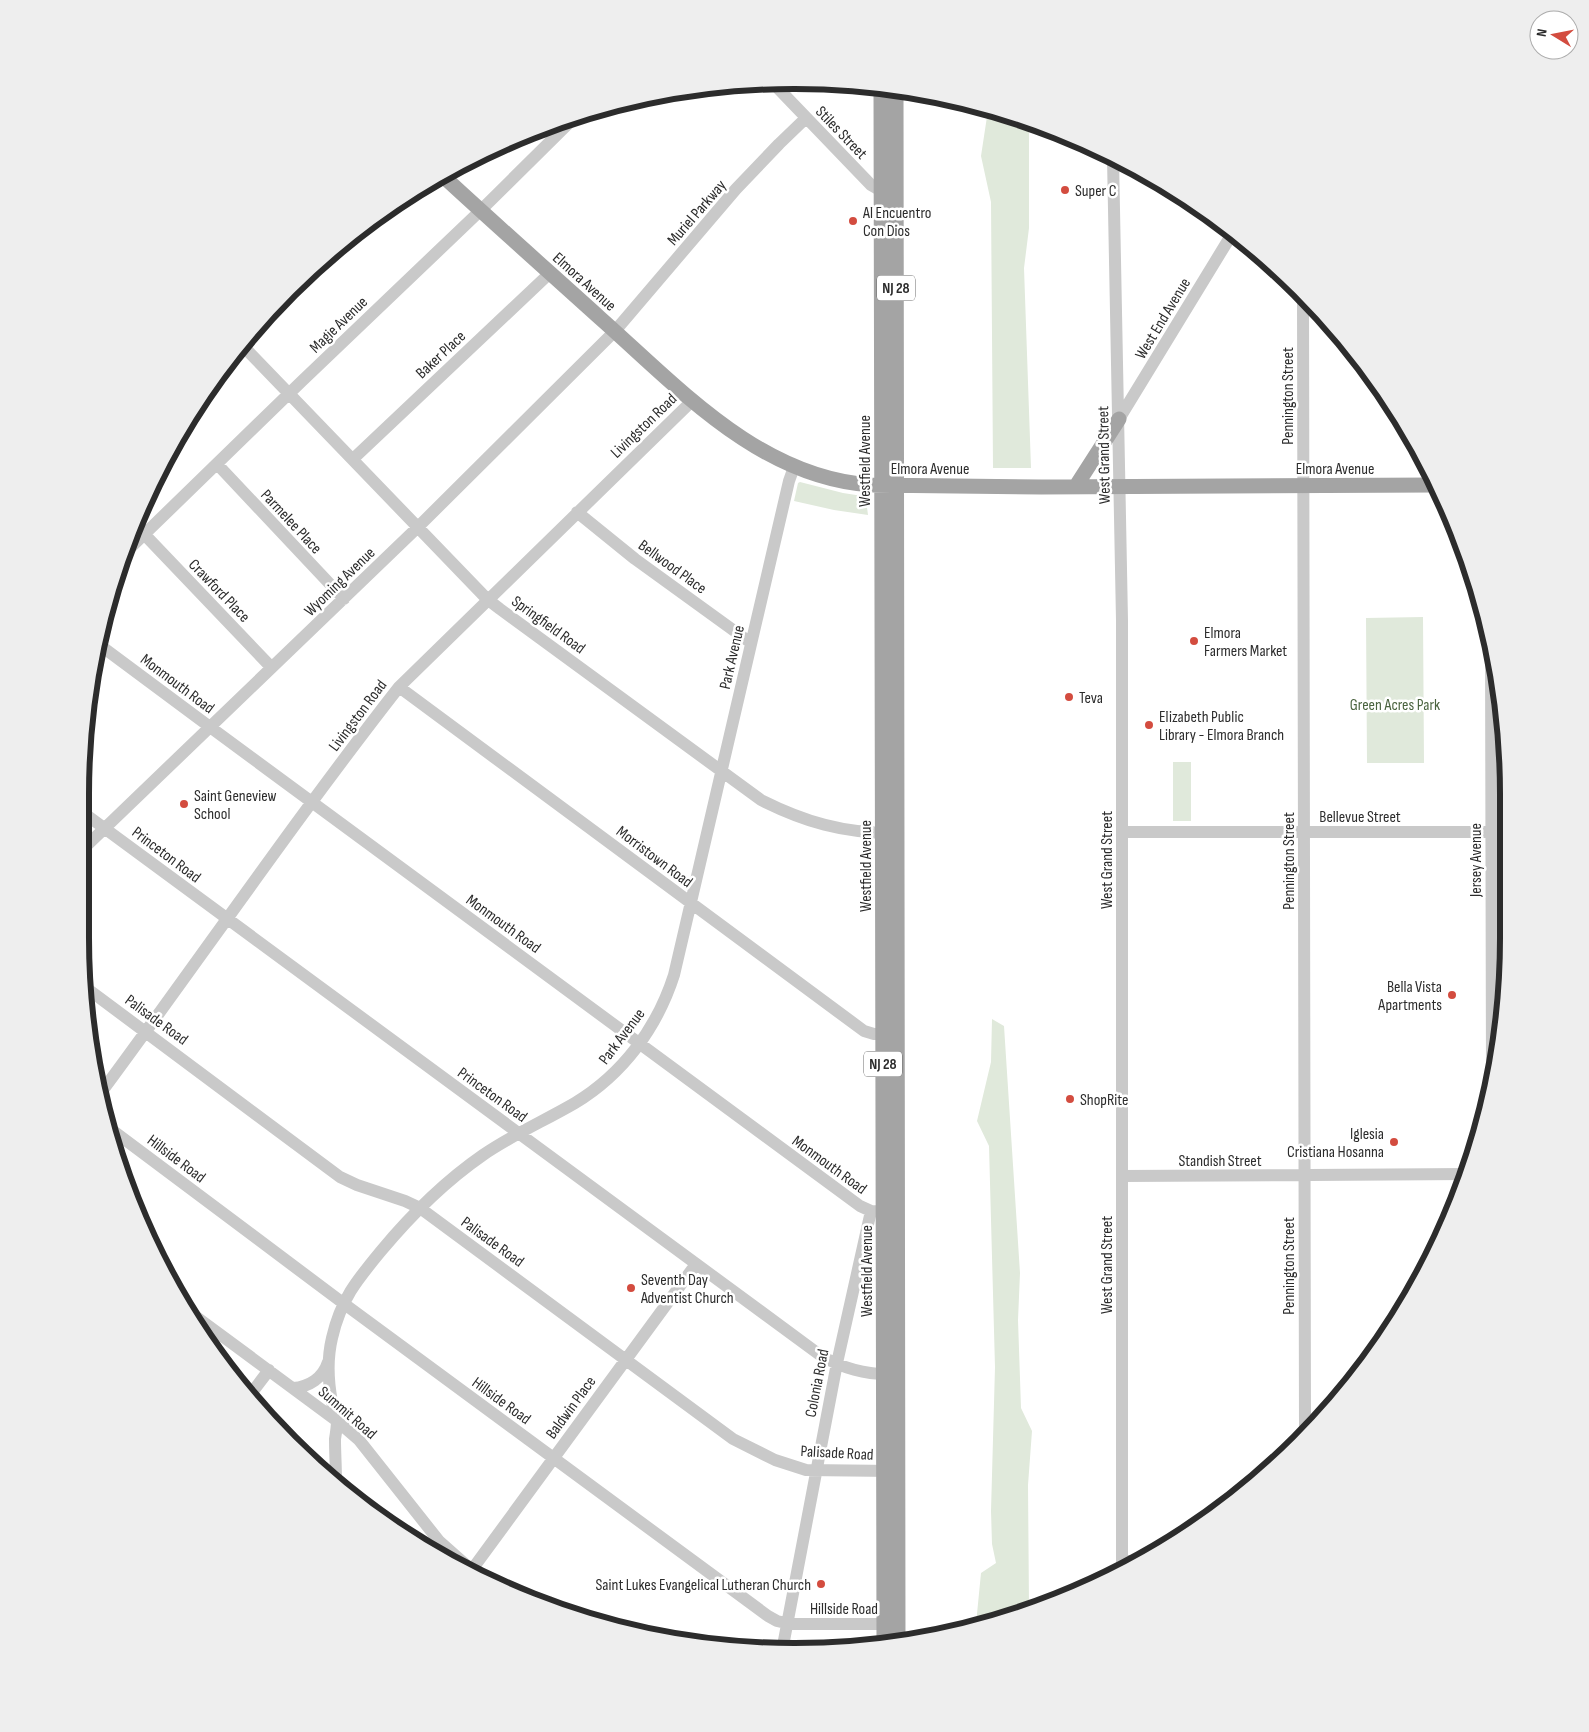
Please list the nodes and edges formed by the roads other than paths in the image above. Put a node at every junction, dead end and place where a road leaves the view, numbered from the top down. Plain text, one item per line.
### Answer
1 (779, 89) edge
2 (882, 94) edge
3 (896, 96) edge
4 (806, 118) junction
5 (565, 127) edge
6 (1113, 165) edge
7 (447, 180) edge
8 (889, 190) junction
9 (480, 211) junction
10 (1229, 239) edge
11 (550, 273) junction
12 (1303, 305) edge
13 (615, 331) junction
14 (247, 350) edge
15 (289, 394) junction
16 (692, 400) junction
17 (1119, 419) junction
18 (352, 459) junction
19 (217, 464) junction
20 (794, 467) junction
21 (889, 485) junction
22 (1428, 485) edge
23 (1076, 486) junction
24 (1120, 486) junction
25 (1304, 486) junction
26 (577, 512) junction
27 (418, 527) junction
28 (144, 535) junction
29 (135, 544) edge
30 (487, 599) junction
31 (344, 600) junction
32 (751, 643) junction
33 (104, 648) edge
34 (271, 668) junction
35 (399, 687) junction
36 (1495, 708) edge
37 (210, 728) junction
38 (722, 771) junction
39 (313, 803) junction
40 (89, 817) edge
41 (104, 828) junction
42 (1122, 832) junction
43 (1304, 832) junction
44 (1491, 832) junction
45 (1500, 832) edge
46 (890, 833) junction
47 (89, 843) edge
48 (691, 903) junction
49 (226, 918) junction
50 (1492, 952) junction
51 (1500, 952) edge
52 (91, 991) edge
53 (146, 1031) junction
54 (890, 1034) junction
55 (1492, 1043) edge
56 (640, 1044) junction
57 (105, 1087) edge
58 (117, 1134) edge
59 (520, 1134) junction
60 (1459, 1174) edge
61 (1122, 1176) junction
62 (1304, 1176) junction
63 (420, 1208) junction
64 (884, 1212) junction
65 (696, 1264) junction
66 (342, 1303) junction
67 (203, 1322) edge
68 (329, 1360) junction
69 (625, 1360) junction
70 (836, 1363) junction
71 (269, 1370) junction
72 (891, 1374) junction
73 (293, 1388) junction
74 (254, 1390) edge
75 (337, 1421) junction
76 (1305, 1425) edge
77 (553, 1458) junction
78 (815, 1470) junction
79 (891, 1471) junction
80 (336, 1474) edge
81 (456, 1556) edge
82 (1122, 1562) edge
83 (475, 1566) edge
84 (786, 1624) junction
85 (891, 1624) junction
86 (896, 1636) edge
87 (886, 1637) edge
88 (783, 1643) edge

1 - 4 street, Stiles Street
2 - 8 main road, Westfield Avenue / NJ 28
3 - 8 main road, Westfield Avenue / NJ 28
4 - 8 street, Stiles Street
4 - 13 street, Muriel Parkway
5 - 9 street, Magie Avenue
6 - 17 street, West Grand Street
7 - 9 main road, Elmora Avenue
8 - 21 main road, Westfield Avenue / NJ 28
9 - 11 main road, Elmora Avenue
9 - 15 street, Magie Avenue
10 - 17 street, West End Avenue
11 - 13 main road, Elmora Avenue
11 - 18 street, Baker Place
12 - 25 street, Pennington Street
13 - 16 main road, Elmora Avenue
13 - 27 street, Wyoming Avenue
14 - 15 street, Springfield Road
15 - 18 street, Springfield Road
15 - 19 street, Magie Avenue
16 - 20 main road, Elmora Avenue
16 - 26 street, Livingston Road
17 - 23 main road
17 - 24 street, West Grand Street
18 - 27 street, Springfield Road
19 - 28 street, Magie Avenue
19 - 31 street, Parmelee Place
20 - 21 main road, Elmora Avenue
20 - 32 street, Park Avenue
21 - 23 main road, Elmora Avenue
21 - 46 main road, Westfield Avenue / NJ 28
22 - 25 main road, Elmora Avenue
23 - 24 main road, Elmora Avenue
24 - 25 main road, Elmora Avenue
24 - 42 street, West Grand Street
25 - 43 street, Pennington Street
26 - 30 street, Livingston Road
26 - 32 street, Bellwood Place
27 - 30 street, Springfield Road
27 - 31 street, Wyoming Avenue
28 - 29 street, Magie Avenue
28 - 34 street, Crawford Place
30 - 35 street, Livingston Road
30 - 38 street, Springfield Road
31 - 34 street, Wyoming Avenue
32 - 38 street, Park Avenue
33 - 37 street, Monmouth Road
34 - 37 street, Wyoming Avenue
35 - 39 street, Livingston Road
35 - 48 street, Morristown Road
36 - 44 street, Jersey Avenue
37 - 39 street, Monmouth Road
37 - 41 street, Wyoming Avenue
38 - 46 street, Springfield Road
38 - 48 street, Park Avenue
39 - 49 street, Livingston Road
39 - 56 street, Monmouth Road
40 - 41 street, Princeton Road
41 - 47 street, Wyoming Avenue
41 - 49 street, Princeton Road
42 - 43 street, Bellevue Street
42 - 61 street, West Grand Street
43 - 44 street, Bellevue Street
43 - 62 street, Pennington Street
44 - 45 street, Bellevue Street
44 - 50 street, Jersey Avenue
46 - 54 main road, Westfield Avenue / NJ 28
48 - 54 street, Morristown Road
48 - 56 street, Park Avenue
49 - 53 street, Livingston Road
49 - 59 street, Princeton Road
50 - 51 street
50 - 55 street, Jersey Avenue
52 - 53 street, Palisade Road
53 - 57 street, Livingston Road
53 - 63 street, Palisade Road
54 - 64 main road, Westfield Avenue / NJ 28
56 - 59 street, Park Avenue
56 - 64 street, Monmouth Road
58 - 66 street, Hillside Road
59 - 63 street, Park Avenue
59 - 65 street, Princeton Road
60 - 62 street, Standish Street
61 - 62 street, Standish Street
61 - 82 street, West Grand Street
62 - 76 street, Pennington Street
63 - 66 street, Park Avenue
63 - 69 street, Palisade Road
64 - 70 street, Colonia Road
64 - 72 main road, Westfield Avenue / NJ 28
65 - 69 street, Baldwin Place
65 - 70 street, Princeton Road
66 - 68 street, Park Avenue
66 - 77 street, Hillside Road
67 - 71 street, Summit Road
68 - 73 street
68 - 75 street, Park Avenue
69 - 77 street, Baldwin Place
69 - 78 street, Palisade Road
70 - 72 street, Princeton Road
70 - 78 street, Colonia Road
71 - 73 street, Summit Road
71 - 74 street
72 - 79 main road, Westfield Avenue / NJ 28
73 - 75 street, Summit Road
75 - 80 street, Park Avenue
75 - 81 street, Summit Road
77 - 83 street, Baldwin Place
77 - 84 street, Hillside Road
78 - 79 street, Palisade Road
78 - 84 street, Colonia Road
79 - 85 main road, Westfield Avenue / NJ 28
84 - 85 street, Hillside Road
84 - 88 street, Colonia Road
85 - 86 main road, Westfield Avenue / NJ 28
85 - 87 main road, Westfield Avenue / NJ 28

